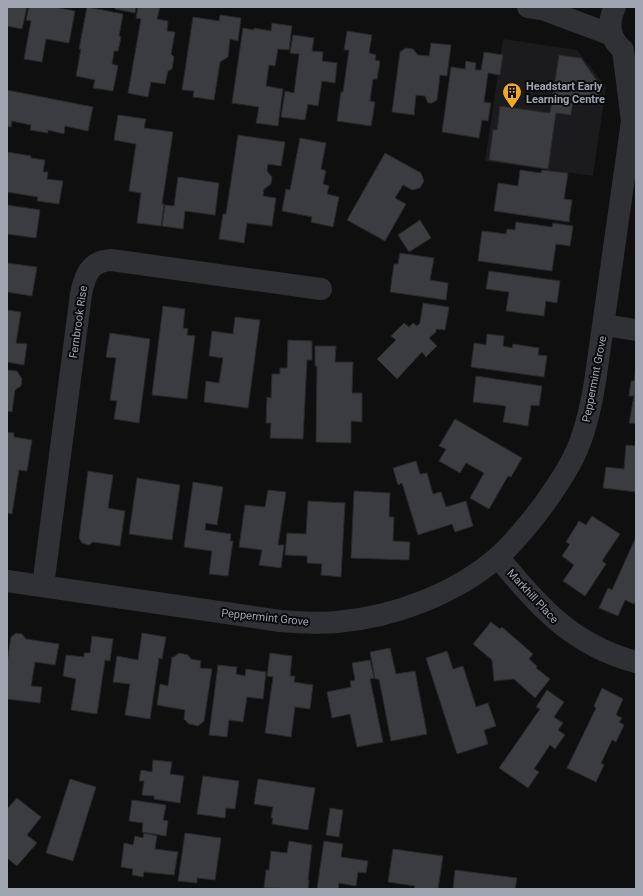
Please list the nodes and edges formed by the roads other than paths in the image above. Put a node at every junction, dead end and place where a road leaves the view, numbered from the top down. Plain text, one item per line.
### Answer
1 (615, 7) edge
2 (544, 8) edge
3 (624, 47) edge
4 (634, 115) edge
5 (321, 289) dead end
6 (604, 325) junction
7 (636, 330) edge
8 (498, 557) junction
9 (7, 581) edge
10 (43, 586) junction
11 (636, 662) edge

1 - 3 street, Peppermint Grove
2 - 3 street
3 - 4 street, Peppermint Grove
4 - 6 street, Peppermint Grove
5 - 10 street, Fernbrook Rise
6 - 7 street
6 - 8 street, Peppermint Grove
8 - 10 street, Peppermint Grove
8 - 11 street, Markhill Place
9 - 10 street, Peppermint Grove

